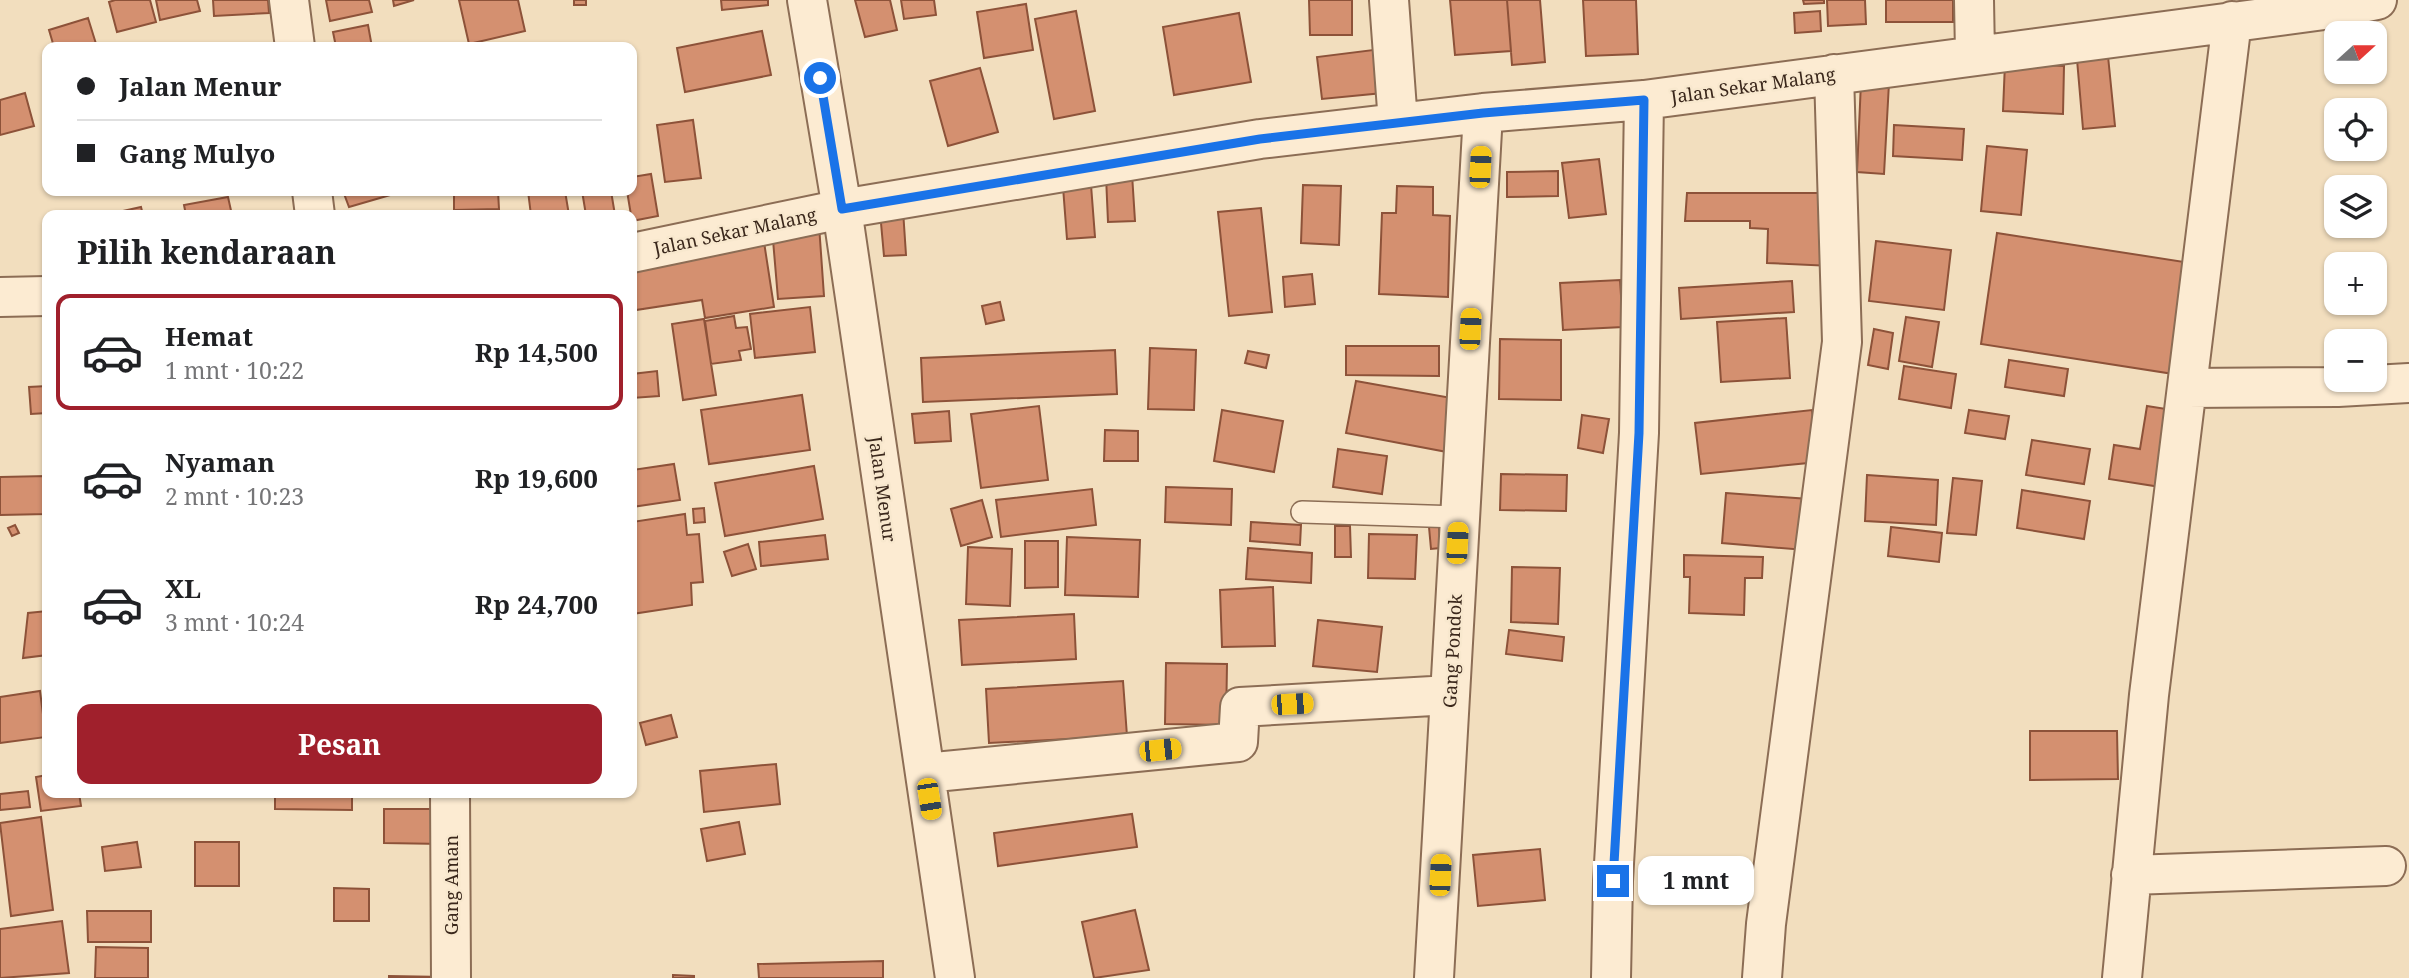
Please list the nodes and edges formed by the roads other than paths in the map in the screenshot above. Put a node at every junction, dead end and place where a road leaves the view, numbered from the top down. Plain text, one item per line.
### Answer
1 (289, 0) edge
2 (807, 0) edge
3 (1389, 0) edge
4 (1974, 0) edge
5 (2378, 0) edge
6 (2339, 4) edge
7 (2232, 21) junction
8 (294, 42) edge
9 (1975, 54) junction
10 (1834, 74) junction
11 (1644, 100) junction
12 (1483, 113) junction
13 (1398, 123) junction
14 (842, 209) junction
15 (637, 252) edge
16 (42, 296) edge
17 (0, 297) edge
18 (2409, 383) edge
19 (2187, 388) junction
20 (1302, 512) dead end
21 (1459, 517) junction
22 (1450, 695) junction
23 (925, 773) junction
24 (450, 798) edge
25 (2386, 866) dead end
26 (2131, 875) junction
27 (451, 978) edge
28 (955, 978) edge
29 (1434, 978) edge
30 (1611, 978) edge
31 (1762, 978) edge
32 (2122, 978) edge

1 - 8 street
2 - 14 street, Jalan Menur
3 - 13 street
4 - 9 street
5 - 6 street, Jalan Sekar Malang
6 - 7 street, Jalan Sekar Malang
7 - 9 street, Jalan Sekar Malang
7 - 19 street
9 - 10 street, Jalan Sekar Malang
10 - 11 street, Jalan Sekar Malang
10 - 31 street
11 - 12 street, Jalan Sekar Malang
11 - 30 street
12 - 13 street, Jalan Sekar Malang
12 - 21 street, Gang Pondok
13 - 14 street, Jalan Sekar Malang
14 - 15 street, Jalan Sekar Malang
14 - 23 street, Jalan Menur
16 - 17 street
18 - 19 street
19 - 26 street
20 - 21 lane
21 - 22 street, Gang Pondok
22 - 23 street
22 - 29 street, Gang Pondok
23 - 28 street, Jalan Menur
24 - 27 street, Gang Aman
25 - 26 street
26 - 32 street

